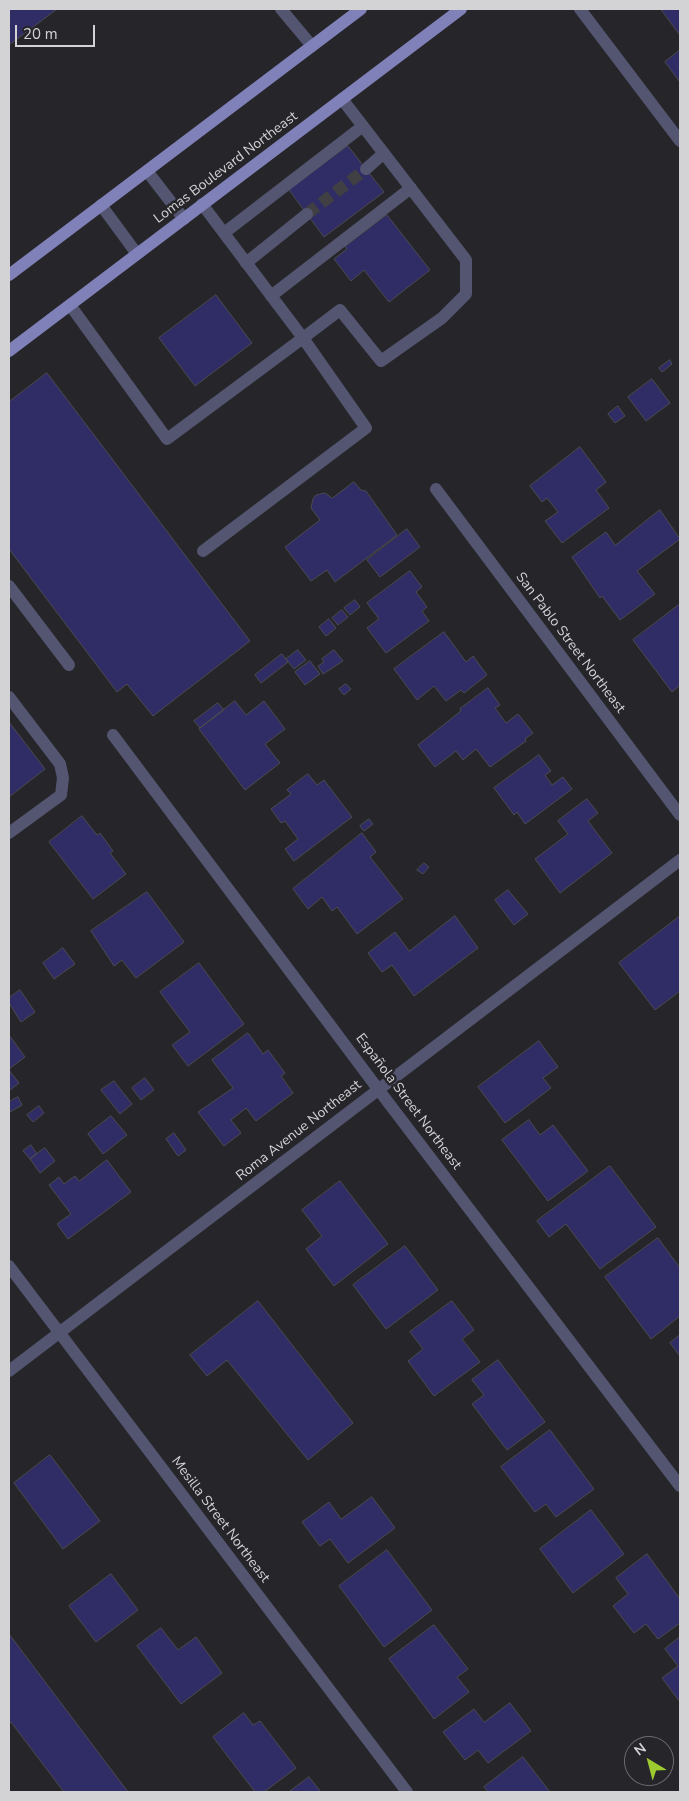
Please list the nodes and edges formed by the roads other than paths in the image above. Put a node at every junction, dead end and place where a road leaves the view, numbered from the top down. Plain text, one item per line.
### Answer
1 (282, 9) edge
2 (361, 9) edge
3 (580, 9) edge
4 (458, 10) edge
5 (312, 46) junction
6 (342, 99) junction
7 (363, 126) junction
8 (680, 141) edge
9 (384, 153) junction
10 (366, 169) tunnel mouth
11 (147, 171) junction
12 (410, 188) junction
13 (202, 204) junction
14 (101, 205) junction
15 (307, 214) tunnel mouth
16 (184, 219) junction
17 (224, 233) junction
18 (137, 254) junction
19 (246, 263) junction
20 (9, 275) edge
21 (271, 296) junction
22 (70, 305) junction
23 (303, 338) junction
24 (9, 351) edge
25 (436, 490) dead end
26 (203, 551) dead end
27 (9, 586) edge
28 (69, 666) dead end
29 (9, 697) edge
30 (113, 735) dead end
31 (680, 815) edge
32 (9, 833) edge
33 (680, 860) edge
34 (378, 1089) junction
35 (9, 1266) edge
36 (60, 1334) junction
37 (9, 1371) edge
38 (680, 1486) edge
39 (407, 1792) edge

1 - 5 street
2 - 5 main road
3 - 8 street
4 - 6 main road, Lomas Boulevard Northeast
5 - 11 main road
6 - 7 street
6 - 13 main road, Lomas Boulevard Northeast
7 - 9 street
7 - 17 street
9 - 10 street
9 - 12 street
11 - 14 main road
11 - 16 street
12 - 21 street
12 - 23 street
13 - 16 main road, Lomas Boulevard Northeast
13 - 17 street
14 - 18 street
14 - 20 main road
15 - 19 street
16 - 18 main road, Lomas Boulevard Northeast
17 - 19 street
18 - 22 main road, Lomas Boulevard Northeast
19 - 21 street
21 - 23 street
22 - 23 street
22 - 24 main road, Lomas Boulevard Northeast
23 - 26 street
25 - 31 street, San Pablo Street Northeast
27 - 28 street
29 - 32 street
30 - 34 street, Española Street Northeast
33 - 34 street, Roma Avenue Northeast
34 - 36 street, Roma Avenue Northeast
34 - 38 street, Española Street Northeast
35 - 36 street, Mesilla Street Northeast
36 - 37 street, Roma Avenue Northeast
36 - 39 street, Mesilla Street Northeast

